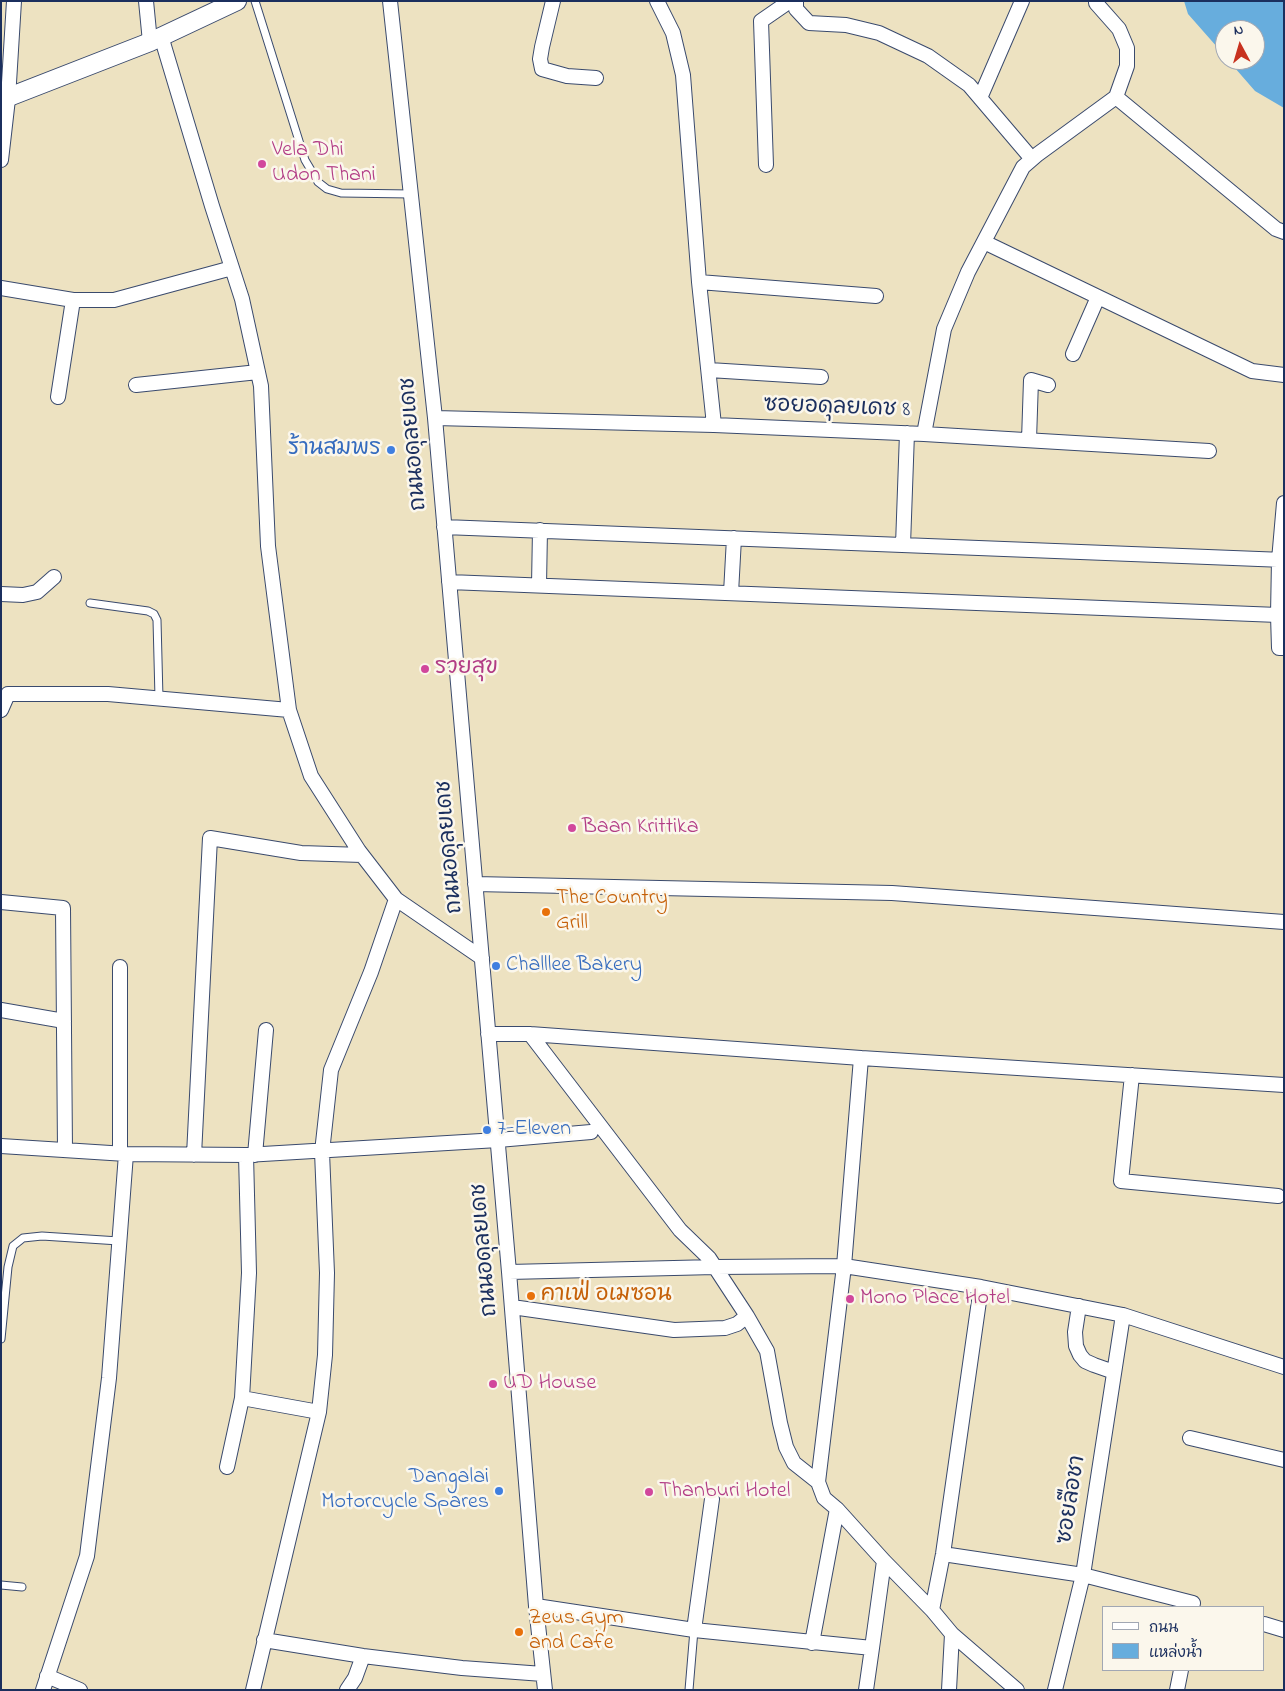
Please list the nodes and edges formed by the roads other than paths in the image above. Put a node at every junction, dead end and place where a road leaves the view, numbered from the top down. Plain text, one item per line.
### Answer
1 (14, 1) edge
2 (146, 1) edge
3 (237, 1) edge
4 (255, 1) edge
5 (390, 1) edge
6 (553, 1) edge
7 (657, 1) edge
8 (790, 1) edge
9 (796, 1) edge
10 (1022, 1) edge
11 (1096, 3) dead end
12 (156, 39) junction
13 (596, 78) dead end
14 (1116, 97) junction
15 (980, 98) junction
16 (5, 100) edge
17 (1, 160) edge
18 (1032, 160) junction
19 (766, 165) dead end
20 (410, 194) junction
21 (1284, 232) edge
22 (984, 242) junction
23 (232, 268) junction
24 (699, 282) junction
25 (1, 288) edge
26 (876, 296) dead end
27 (1098, 297) junction
28 (72, 300) junction
29 (1072, 354) dead end
30 (709, 370) junction
31 (258, 372) junction
32 (1284, 375) edge
33 (821, 377) dead end
34 (136, 384) dead end
35 (1048, 385) dead end
36 (58, 397) dead end
37 (435, 418) junction
38 (714, 425) junction
39 (907, 433) junction
40 (924, 434) junction
41 (1029, 440) junction
42 (1209, 451) dead end
43 (1284, 503) edge
44 (444, 527) junction
45 (540, 530) junction
46 (734, 538) junction
47 (903, 545) junction
48 (1281, 560) edge
49 (54, 577) dead end
50 (449, 582) junction
51 (538, 585) junction
52 (731, 593) junction
53 (1, 594) edge
54 (90, 603) dead end
55 (1278, 615) junction
56 (1284, 648) edge
57 (159, 698) junction
58 (1, 710) edge
59 (289, 710) junction
60 (362, 855) junction
61 (475, 884) junction
62 (396, 899) junction
63 (1, 902) edge
64 (1284, 922) edge
65 (482, 958) junction
66 (120, 967) dead end
67 (1, 1010) edge
68 (64, 1021) junction
69 (266, 1030) dead end
70 (488, 1034) junction
71 (530, 1034) junction
72 (861, 1058) junction
73 (1132, 1075) junction
74 (1284, 1085) edge
75 (591, 1132) dead end
76 (498, 1140) junction
77 (1, 1146) edge
78 (65, 1150) junction
79 (322, 1152) junction
80 (123, 1154) junction
81 (194, 1154) junction
82 (251, 1155) junction
83 (1278, 1196) dead end
84 (119, 1241) junction
85 (844, 1266) junction
86 (715, 1267) junction
87 (509, 1272) junction
88 (981, 1287) junction
89 (1079, 1306) junction
90 (512, 1307) junction
91 (1123, 1315) junction
92 (747, 1316) junction
93 (1, 1339) edge
94 (1284, 1367) edge
95 (1114, 1372) junction
96 (242, 1398) junction
97 (319, 1412) junction
98 (1190, 1438) dead end
99 (1284, 1460) edge
100 (227, 1467) dead end
101 (818, 1482) junction
102 (712, 1499) dead end
103 (837, 1509) junction
104 (943, 1554) junction
105 (884, 1561) junction
106 (1083, 1575) junction
107 (1, 1585) edge
108 (22, 1587) dead end
109 (536, 1606) junction
110 (1197, 1606) edge
111 (932, 1610) junction
112 (1265, 1624) edge
113 (694, 1630) junction
114 (1284, 1630) edge
115 (952, 1634) junction
116 (264, 1640) junction
117 (812, 1642) junction
118 (872, 1648) junction
119 (363, 1656) junction
120 (1181, 1671) edge
121 (543, 1674) junction
122 (45, 1683) edge
123 (80, 1690) edge
124 (253, 1690) edge
125 (347, 1690) edge
126 (545, 1690) edge
127 (689, 1690) edge
128 (866, 1690) edge
129 (950, 1690) edge
130 (1017, 1690) edge
131 (1055, 1690) edge
132 (1177, 1690) edge

1 - 16 street
2 - 12 street
3 - 12 street
4 - 20 lane
5 - 20 street, ถนนอดุลยเดช
6 - 13 street
7 - 24 street
8 - 19 street
9 - 15 street
10 - 15 street
11 - 14 street
12 - 16 street
12 - 23 street
14 - 18 street, ซอยอดุลยเดช 8
14 - 21 street
15 - 18 street
16 - 17 street
18 - 22 street, ซอยอดุลยเดช 8
20 - 37 street, ถนนอดุลยเดช
22 - 27 street
22 - 40 street, ซอยอดุลยเดช 8
23 - 28 street
23 - 31 street
24 - 26 street
24 - 30 street
25 - 28 street
27 - 29 street
27 - 32 street
28 - 36 street
30 - 33 street
30 - 38 street
31 - 34 street
31 - 59 street
35 - 41 street
37 - 38 street, ซอยอดุลยเดช 8
37 - 44 street, ถนนอดุลยเดช
38 - 39 street, ซอยอดุลยเดช 8
39 - 40 street, ซอยอดุลยเดช 8
39 - 47 street
40 - 41 street
41 - 42 street
43 - 48 street
44 - 45 street
44 - 50 street, ถนนอดุลยเดช
45 - 46 street
45 - 51 street
46 - 47 street
46 - 52 street
47 - 48 street
48 - 55 street
49 - 53 street
50 - 51 street
50 - 61 street, ถนนอดุลยเดช
51 - 52 street
52 - 55 street
54 - 57 lane
55 - 56 street
57 - 58 street
57 - 59 street
59 - 60 street
60 - 62 street
60 - 81 street
61 - 64 street
61 - 65 street, ถนนอดุลยเดช
62 - 65 street
62 - 79 street
63 - 68 street
65 - 70 street, ถนนอดุลยเดช
66 - 80 street
67 - 68 street
68 - 78 street
69 - 82 street
70 - 71 street
70 - 76 street, ถนนอดุลยเดช
71 - 72 street
71 - 86 street
72 - 73 street
72 - 85 street
73 - 74 street
73 - 83 street
75 - 76 street
76 - 79 street
76 - 87 street, ถนนอดุลยเดช
77 - 78 street
78 - 80 street
79 - 82 street
79 - 97 street
80 - 81 street
80 - 84 street
81 - 82 street
82 - 96 street
84 - 93 lane
84 - 122 street
85 - 86 street
85 - 88 street
85 - 101 street
86 - 87 street
86 - 92 street
87 - 90 street, ถนนอดุลยเดช
88 - 89 street
88 - 104 street
89 - 91 street
89 - 95 street
90 - 92 street
90 - 109 street, ถนนอดุลยเดช
91 - 94 street
91 - 95 street, ซอยลือชา
92 - 101 street
95 - 106 street, ซอยลือชา
96 - 97 street
96 - 100 street
97 - 116 street
98 - 99 street
101 - 103 street
102 - 113 street
103 - 105 street
103 - 117 street
104 - 106 street
104 - 111 street
105 - 111 street
105 - 118 street
106 - 110 street
106 - 131 street, ซอยลือชา
107 - 108 lane
109 - 113 street
109 - 121 street, ถนนอดุลยเดช
111 - 115 street
112 - 114 street
113 - 117 street
113 - 127 lane
115 - 129 street
115 - 130 street
116 - 119 street
116 - 124 street
117 - 118 street
118 - 128 street
119 - 121 street
119 - 125 street
120 - 132 street
121 - 126 street, ถนนอดุลยเดช
122 - 123 street

